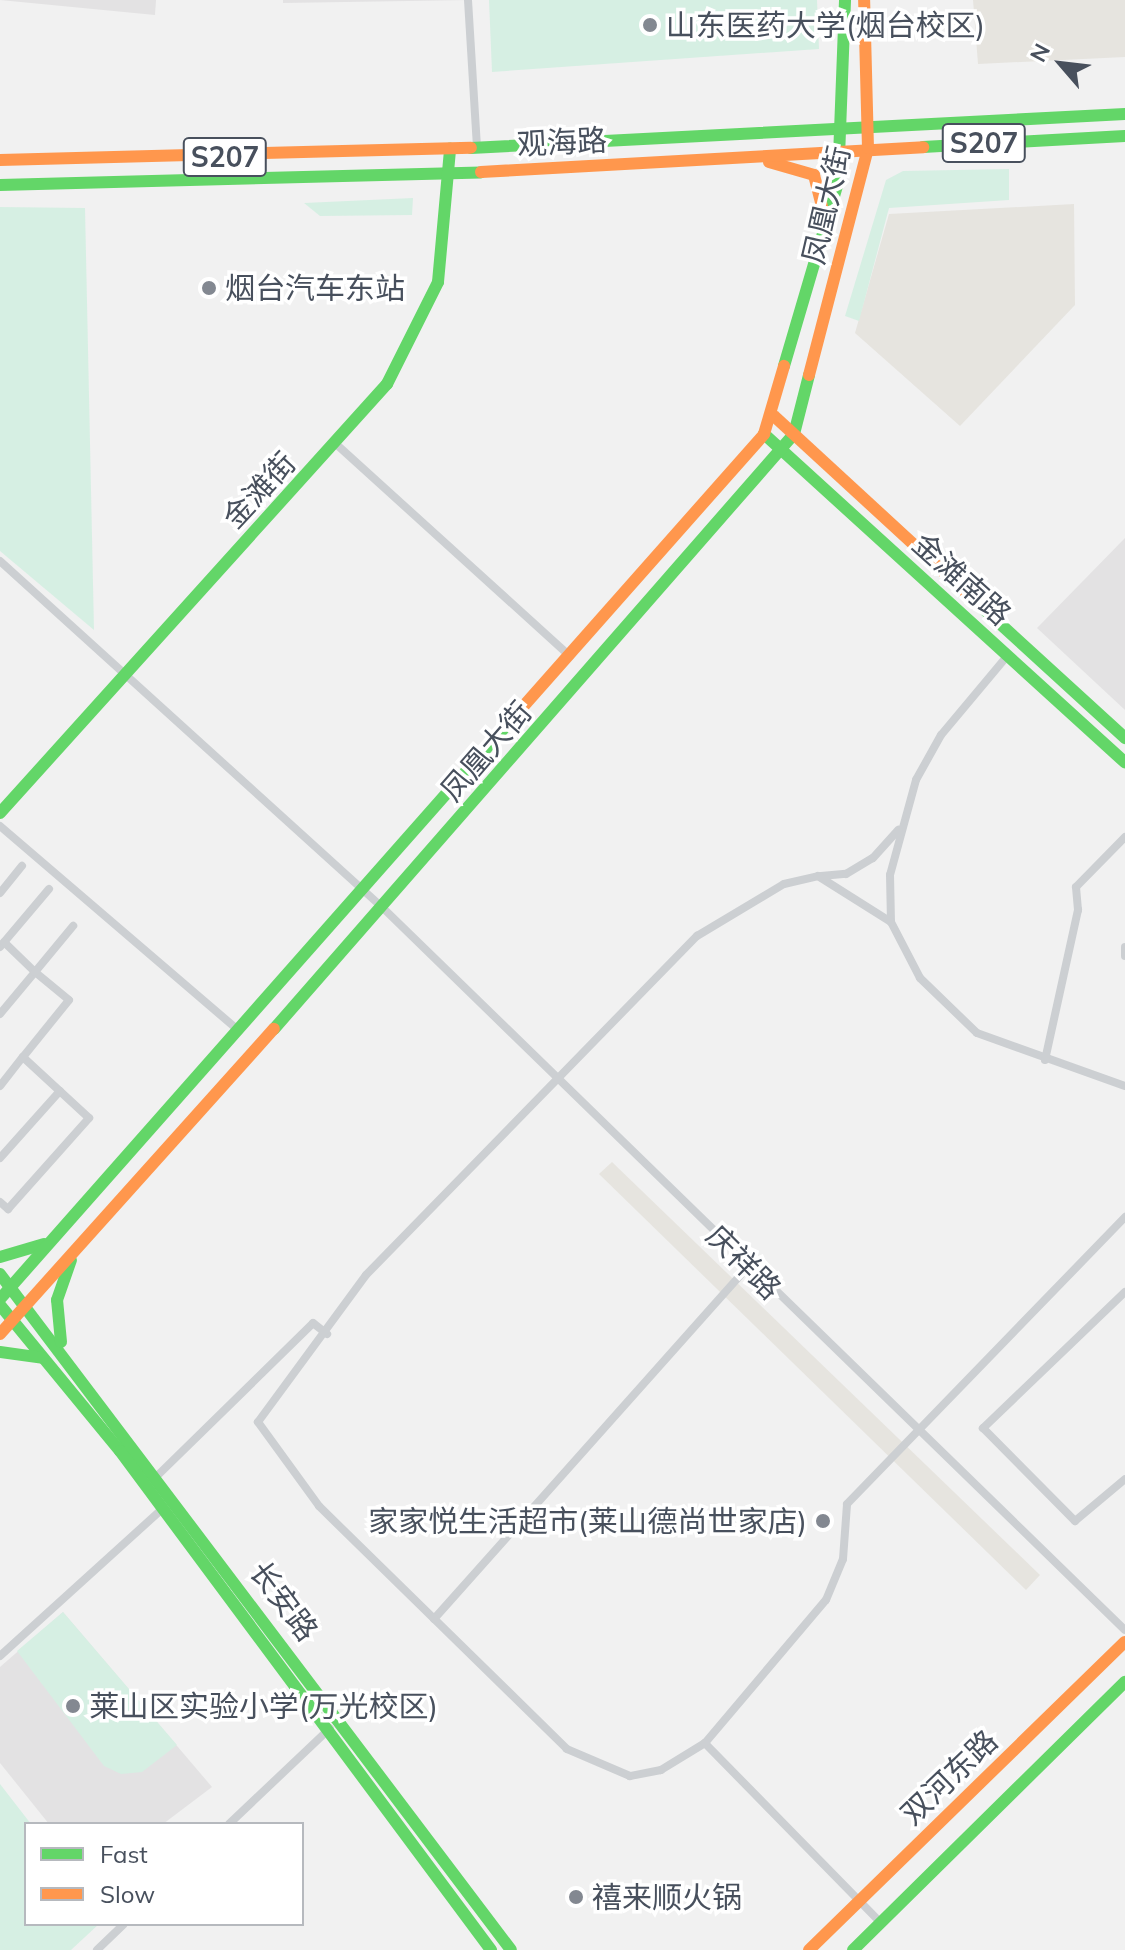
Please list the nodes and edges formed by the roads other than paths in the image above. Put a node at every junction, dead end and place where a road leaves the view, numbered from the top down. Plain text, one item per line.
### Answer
1 (468, 0) edge
2 (845, 0) edge
3 (864, 0) edge
4 (1125, 114) edge
5 (846, 126) junction
6 (868, 126) junction
7 (1125, 136) edge
8 (477, 148) junction
9 (868, 148) junction
10 (450, 149) junction
11 (843, 149) junction
12 (0, 160) edge
13 (750, 160) junction
14 (447, 173) junction
15 (0, 185) edge
16 (827, 226) junction
17 (774, 416) junction
18 (764, 434) junction
19 (794, 434) junction
20 (336, 444) junction
21 (782, 449) junction
22 (718, 486) junction
23 (738, 500) junction
24 (884, 518) junction
25 (872, 531) junction
26 (0, 561) edge
27 (1008, 655) junction
28 (570, 656) junction
29 (124, 675) junction
30 (1125, 738) edge
31 (1125, 762) edge
32 (464, 776) junction
33 (484, 793) junction
34 (0, 813) edge
35 (0, 826) edge
36 (899, 830) junction
37 (1125, 837) edge
38 (22, 866) dead end
39 (818, 876) junction
40 (49, 889) dead end
41 (364, 891) junction
42 (0, 893) edge
43 (383, 908) junction
44 (891, 922) junction
45 (73, 926) dead end
46 (2, 944) edge
47 (1125, 947) edge
48 (1125, 956) edge
49 (35, 972) junction
50 (265, 1002) junction
51 (0, 1014) edge
52 (280, 1023) junction
53 (239, 1031) junction
54 (23, 1057) junction
55 (1045, 1060) junction
56 (556, 1076) junction
57 (0, 1086) edge
58 (1125, 1086) edge
59 (60, 1091) junction
60 (0, 1158) edge
61 (0, 1202) edge
62 (1125, 1217) edge
63 (56, 1236) junction
64 (77, 1247) junction
65 (0, 1257) edge
66 (749, 1266) junction
67 (0, 1274) edge
68 (12, 1286) junction
69 (1125, 1292) edge
70 (0, 1302) edge
71 (27, 1303) junction
72 (12, 1320) junction
73 (0, 1334) edge
74 (327, 1334) junction
75 (63, 1349) junction
76 (0, 1352) edge
77 (45, 1359) junction
78 (917, 1432) junction
79 (158, 1475) junction
80 (1125, 1479) edge
81 (163, 1508) junction
82 (434, 1619) junction
83 (1125, 1630) edge
84 (1125, 1642) edge
85 (0, 1656) edge
86 (1125, 1682) edge
87 (340, 1720) junction
88 (328, 1731) junction
89 (705, 1743) junction
90 (231, 1822) edge
91 (858, 1902) junction
92 (881, 1923) junction
93 (122, 1926) edge
94 (97, 1950) edge
95 (491, 1950) edge
96 (511, 1950) edge
97 (809, 1950) edge
98 (853, 1950) edge

1 - 8 street
2 - 5 main road, 凤凰大街
3 - 6 main road, 凤凰大街
4 - 6 main road, 观海路 / S207
5 - 6 main road, 观海路 / S207
5 - 8 main road, 观海路 / S207
5 - 11 main road, 凤凰大街
6 - 9 main road, 凤凰大街
7 - 9 main road, 观海路 / S207
8 - 10 main road, 观海路 / S207
9 - 11 main road, 观海路 / S207
9 - 19 main road, 凤凰大街
10 - 12 main road, 观海路 / S207
10 - 14 main road, 金滩街
11 - 13 main road, 观海路 / S207
11 - 16 main road, 凤凰大街
13 - 14 main road, 观海路 / S207
13 - 16 main road
14 - 15 main road, 观海路 / S207
14 - 20 main road, 金滩街
16 - 17 main road, 凤凰大街
17 - 18 main road, 凤凰大街
17 - 19 main road, 金滩南路
18 - 21 main road, 金滩南路
18 - 22 main road, 凤凰大街
19 - 21 main road, 凤凰大街
19 - 24 main road, 金滩南路
20 - 28 street
20 - 29 main road, 金滩街
21 - 23 main road, 凤凰大街
21 - 25 main road, 金滩南路
22 - 23 main road
22 - 28 main road, 凤凰大街
23 - 33 main road, 凤凰大街
24 - 25 street
24 - 30 main road, 金滩南路
25 - 27 main road, 金滩南路
26 - 29 street, 庆祥路
27 - 31 main road, 金滩南路
27 - 36 street
28 - 32 main road, 凤凰大街
29 - 34 main road, 金滩街
29 - 41 street, 庆祥路
32 - 33 main road
32 - 41 main road, 凤凰大街
33 - 43 main road, 凤凰大街
35 - 53 street
36 - 39 street
36 - 44 street
37 - 55 street
38 - 42 street
39 - 44 street
39 - 56 street
40 - 46 street
41 - 43 street, 庆祥路
41 - 50 main road, 凤凰大街
43 - 52 main road, 凤凰大街
43 - 56 street, 庆祥路
44 - 55 street
45 - 49 street
46 - 49 street
47 - 48 street
49 - 51 street
49 - 54 street
50 - 52 main road
50 - 53 main road, 凤凰大街
52 - 64 main road, 凤凰大街
53 - 63 main road, 凤凰大街
54 - 57 street
54 - 59 street
55 - 58 street
56 - 66 street, 庆祥路
56 - 74 street
59 - 60 street
59 - 61 street
62 - 78 street
63 - 65 main road
63 - 68 main road, 凤凰大街
64 - 71 main road, 凤凰大街
64 - 75 main road
66 - 78 street, 庆祥路
66 - 82 street
67 - 68 main road, 长安路
68 - 70 main road, 凤凰大街
68 - 71 main road, 长安路
69 - 80 street
70 - 72 main road, 长安路
71 - 72 main road, 凤凰大街
71 - 75 main road, 长安路
72 - 73 main road, 凤凰大街
72 - 77 main road, 长安路
74 - 79 street
74 - 82 street
75 - 79 main road, 长安路
76 - 77 main road
77 - 81 main road, 长安路
78 - 83 street, 庆祥路
78 - 89 street
79 - 87 main road, 长安路
81 - 85 street
81 - 88 main road, 长安路
82 - 89 street
84 - 91 main road, 双河东路
86 - 92 main road, 双河东路
87 - 88 street
87 - 96 main road, 长安路
88 - 90 street
88 - 95 main road, 长安路
89 - 91 street
91 - 92 street
91 - 97 main road, 双河东路
92 - 98 main road, 双河东路
93 - 94 street

